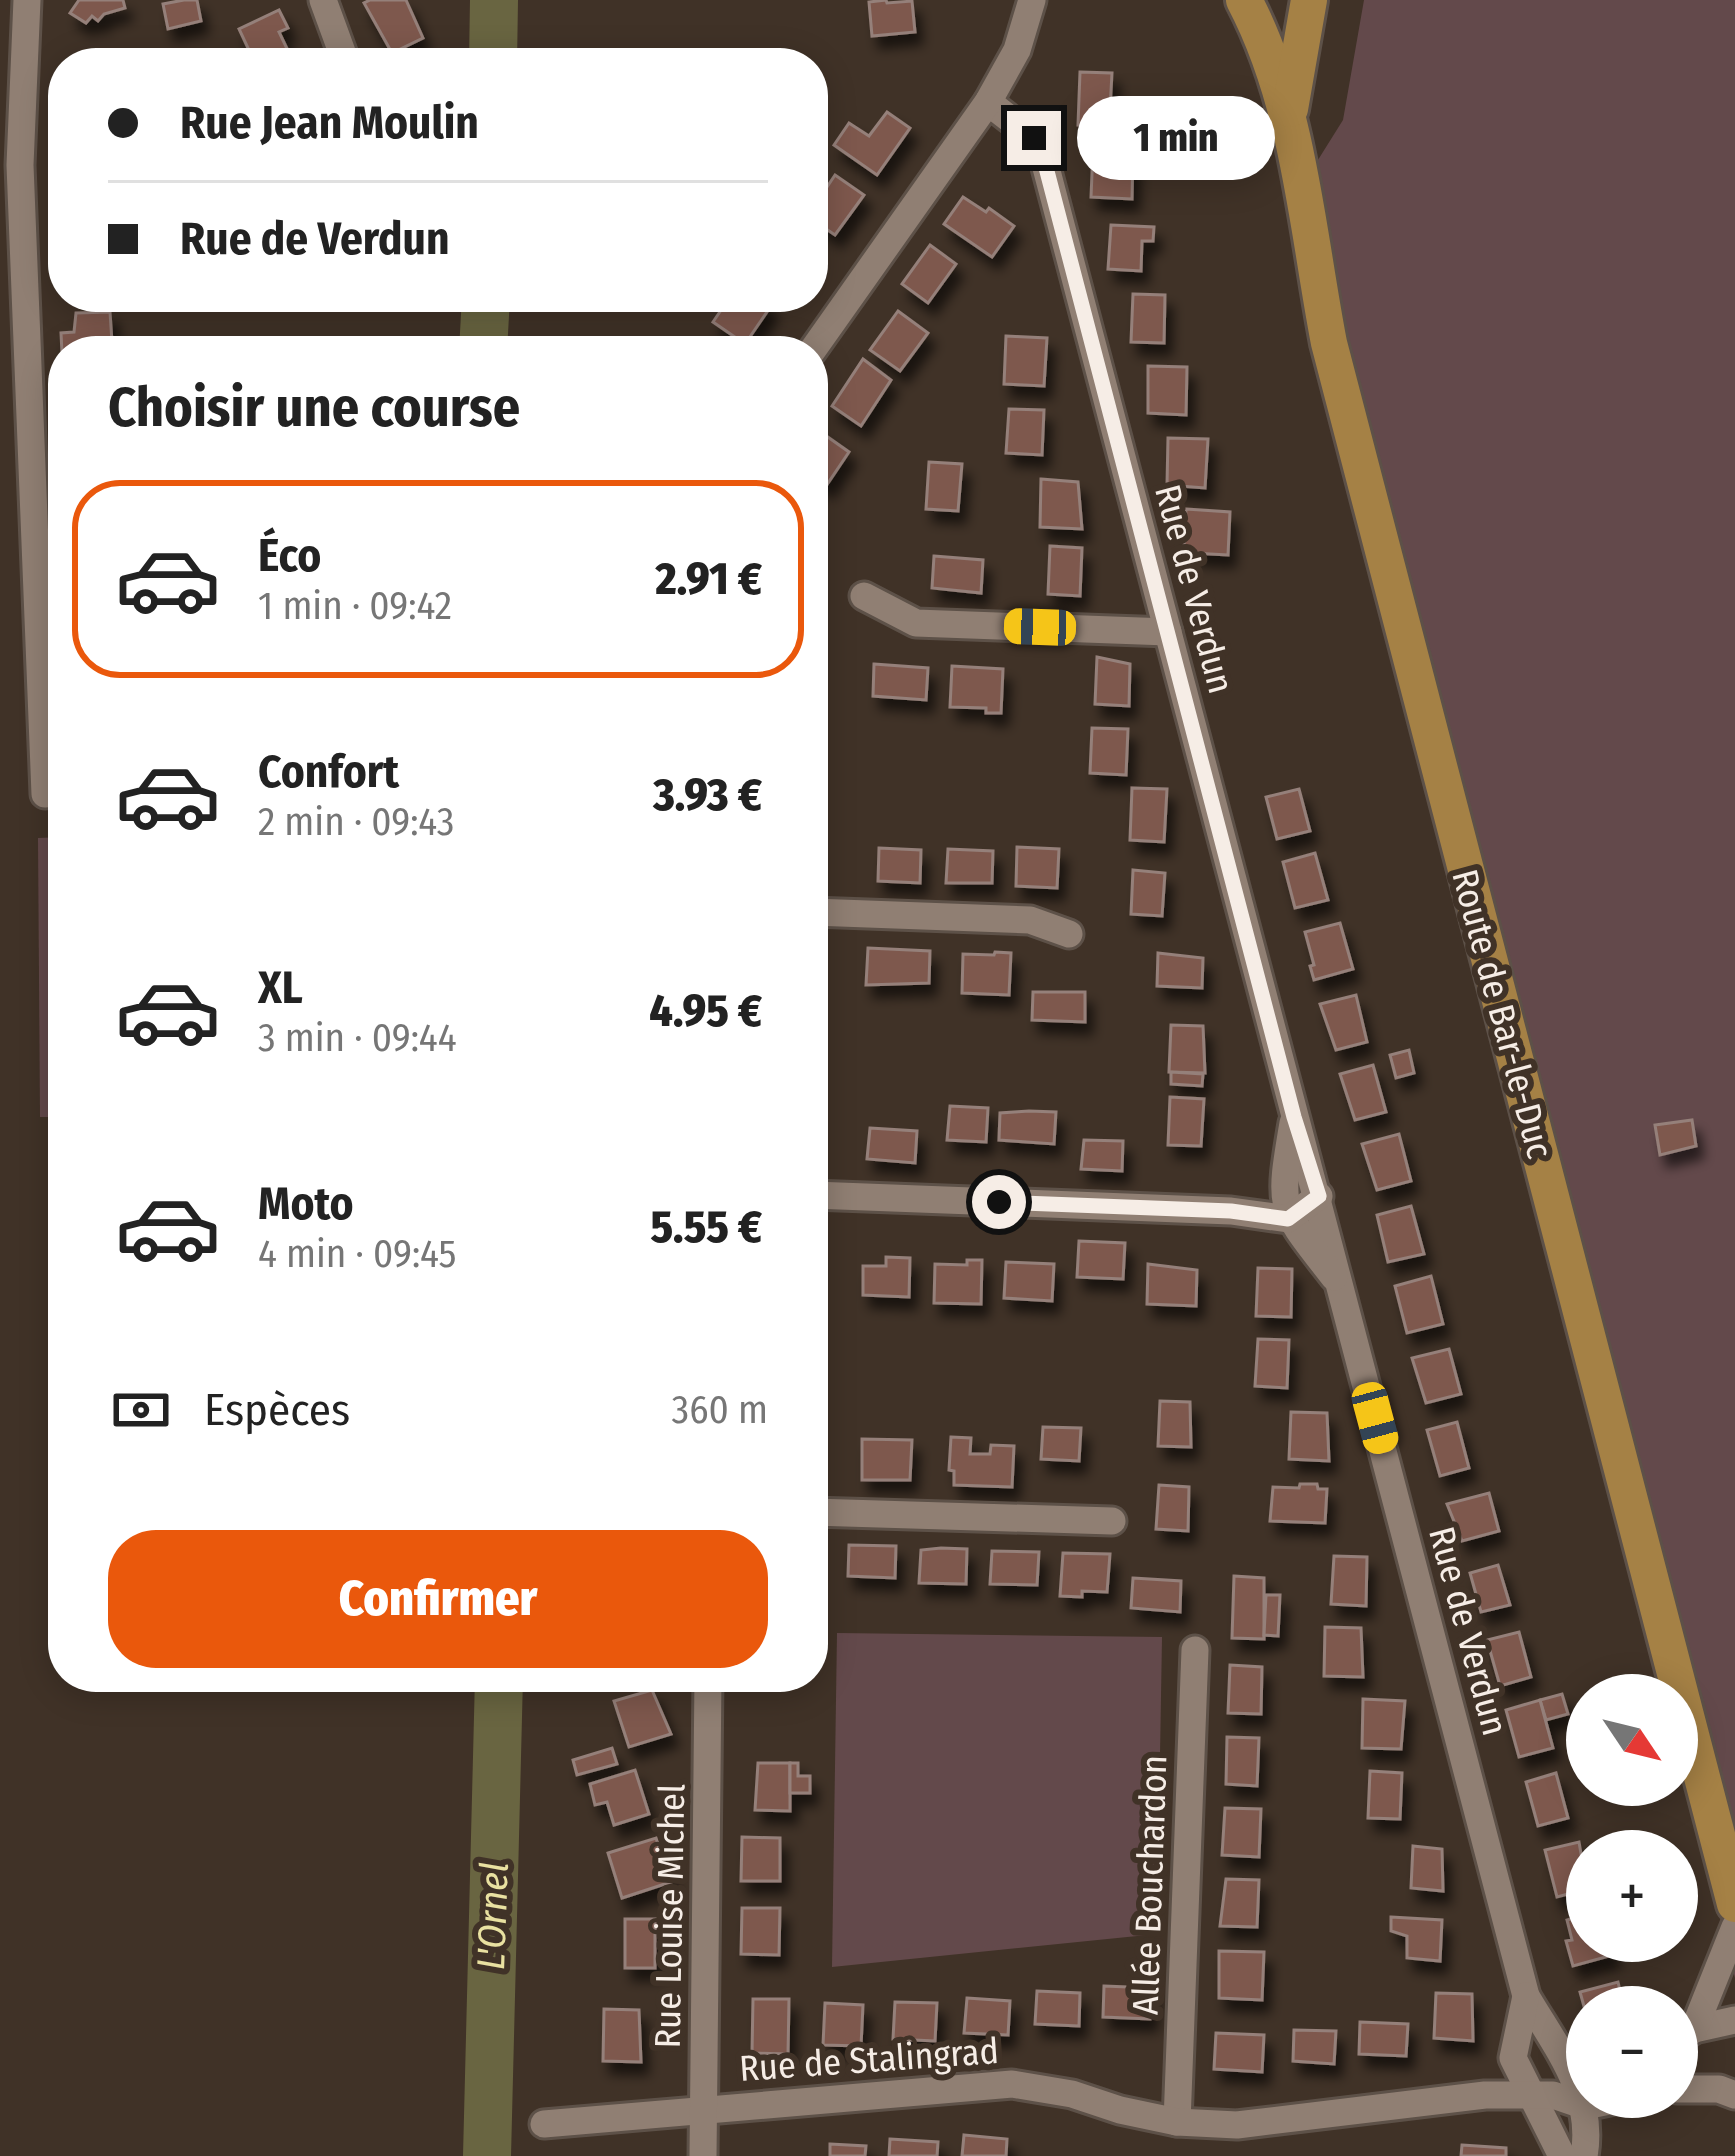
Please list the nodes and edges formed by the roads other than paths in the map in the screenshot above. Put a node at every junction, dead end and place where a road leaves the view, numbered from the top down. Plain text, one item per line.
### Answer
1 (27, 0) edge
2 (323, 0) edge
3 (1032, 0) edge
4 (1244, 0) edge
5 (1309, 0) edge
6 (341, 48) edge
7 (988, 102) junction
8 (1289, 119) junction
9 (823, 336) edge
10 (864, 596) dead end
11 (1168, 632) junction
12 (45, 794) dead end
13 (828, 913) edge
14 (1069, 934) dead end
15 (1294, 1117) junction
16 (1282, 1190) junction
17 (1319, 1196) junction
18 (828, 1197) edge
19 (1231, 1211) junction
20 (1288, 1219) junction
21 (1340, 1285) junction
22 (828, 1512) edge
23 (1112, 1521) dead end
24 (1195, 1649) dead end
25 (709, 1692) edge
26 (1735, 1904) edge
27 (1735, 1927) edge
28 (1526, 1996) junction
29 (1698, 2007) edge
30 (1735, 2020) edge
31 (1698, 2031) edge
32 (1698, 2089) edge
33 (1729, 2089) edge
34 (1566, 2091) edge
35 (704, 2109) junction
36 (1581, 2118) edge
37 (1177, 2122) junction
38 (544, 2124) dead end
39 (703, 2156) edge
40 (1562, 2156) edge
41 (1583, 2156) edge

1 - 12 street
2 - 6 street
3 - 7 street
4 - 8 main road, Route de Bar-le-Duc
5 - 8 main road, Route de Bar-le-Duc
7 - 9 street
7 - 11 street, Rue de Verdun
8 - 26 main road, Route de Bar-le-Duc
10 - 11 street
11 - 15 street, Rue de Verdun
13 - 14 street
15 - 16 street, Rue de Verdun
15 - 17 street, Rue de Verdun
16 - 17 street
16 - 19 street
16 - 20 street, Rue de Verdun
17 - 20 street
17 - 21 street, Rue de Verdun
18 - 19 street
19 - 20 street
20 - 21 street, Rue de Verdun
21 - 28 street, Rue de Verdun
22 - 23 street
24 - 37 street, Allée Bouchardon
25 - 35 street, Rue Louise Michel
27 - 29 street
28 - 34 street, Rue de Verdun
28 - 34 street, Rue de Verdun
30 - 31 street
32 - 33 street
34 - 37 street, Rue de Stalingrad
34 - 40 street, Rue de Verdun
35 - 37 street, Rue de Stalingrad
35 - 38 street, Rue de Stalingrad
35 - 39 street, Rue Louise Michel
36 - 41 street, Rue de Verdun

